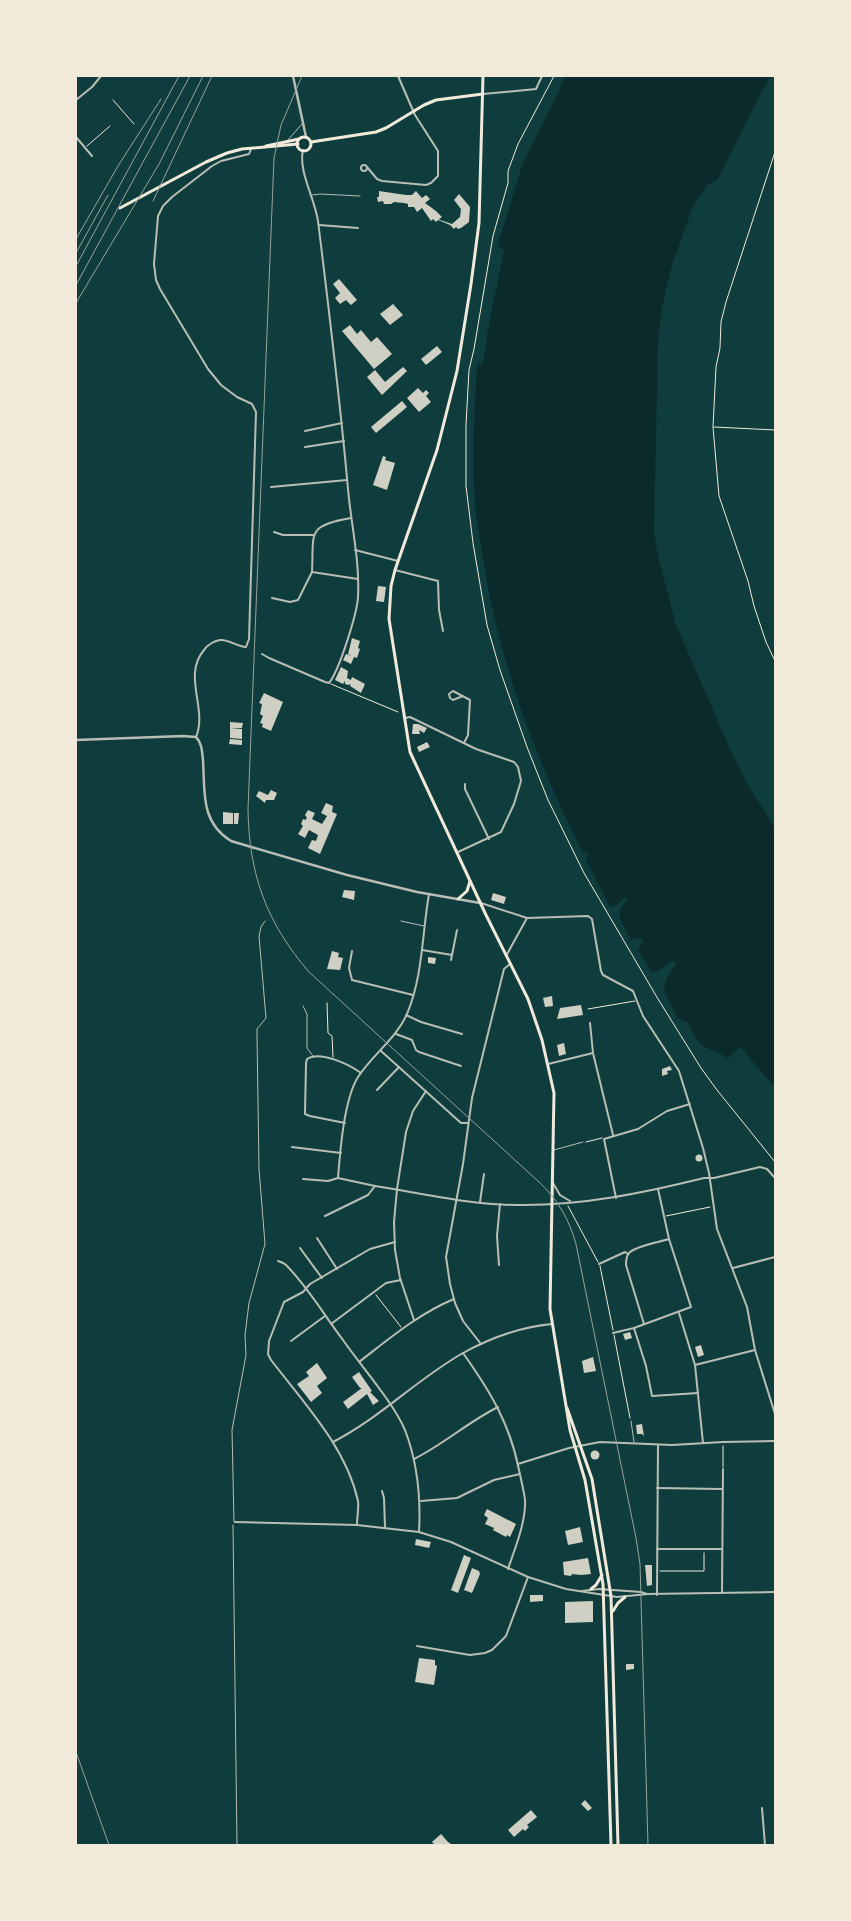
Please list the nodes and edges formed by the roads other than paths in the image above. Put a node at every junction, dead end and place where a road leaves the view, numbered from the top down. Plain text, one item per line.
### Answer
1 (101, 76) edge
2 (293, 76) edge
3 (398, 76) edge
4 (483, 76) edge
5 (542, 76) edge
6 (483, 94) junction
7 (76, 100) edge
8 (413, 110) junction
9 (303, 124) junction
10 (76, 137) edge
11 (306, 137) junction
12 (299, 139) junction
13 (287, 142) junction
14 (311, 142) junction
15 (298, 144) junction
16 (262, 147) junction
17 (251, 148) junction
18 (303, 150) junction
19 (92, 156) dead end
20 (367, 167) dead end
21 (312, 196) junction
22 (360, 196) dead end
23 (120, 208) dead end
24 (319, 225) junction
25 (358, 228) dead end
26 (342, 423) junction
27 (305, 431) dead end
28 (344, 441) junction
29 (305, 447) dead end
30 (347, 480) junction
31 (270, 487) dead end
32 (351, 518) junction
33 (274, 532) dead end
34 (313, 535) junction
35 (355, 550) junction
36 (398, 561) junction
37 (395, 570) junction
38 (312, 572) junction
39 (358, 579) junction
40 (272, 598) dead end
41 (443, 632) dead end
42 (262, 654) dead end
43 (463, 696) junction
44 (404, 718) junction
45 (196, 737) junction
46 (76, 740) edge
47 (464, 743) junction
48 (464, 784) dead end
49 (489, 839) junction
50 (458, 852) junction
51 (470, 881) junction
52 (429, 894) junction
53 (458, 899) junction
54 (480, 903) junction
55 (527, 918) junction
56 (265, 921) dead end
57 (401, 921) dead end
58 (424, 926) junction
59 (458, 930) dead end
60 (422, 950) junction
61 (352, 951) dead end
62 (452, 955) junction
63 (506, 956) junction
64 (451, 960) dead end
65 (510, 964) junction
66 (413, 995) junction
67 (303, 1006) dead end
68 (406, 1015) junction
69 (590, 1023) dead end
70 (396, 1034) junction
71 (462, 1034) dead end
72 (381, 1051) junction
73 (593, 1053) junction
74 (313, 1056) junction
75 (548, 1064) junction
76 (461, 1066) dead end
77 (399, 1067) junction
78 (361, 1073) junction
79 (376, 1090) dead end
80 (426, 1091) junction
81 (690, 1104) junction
82 (345, 1123) junction
83 (468, 1123) junction
84 (613, 1135) junction
85 (583, 1142) road end
86 (292, 1147) dead end
87 (553, 1150) junction
88 (341, 1153) junction
89 (484, 1174) dead end
90 (338, 1178) junction
91 (710, 1178) junction
92 (775, 1178) edge
93 (303, 1179) dead end
94 (553, 1183) junction
95 (375, 1186) junction
96 (397, 1189) junction
97 (658, 1189) junction
98 (616, 1198) junction
99 (457, 1199) junction
100 (480, 1202) junction
101 (571, 1202) junction
102 (500, 1204) junction
103 (552, 1204) junction
104 (326, 1216) dead end
105 (317, 1238) dead end
106 (669, 1239) junction
107 (395, 1242) junction
108 (300, 1248) dead end
109 (628, 1254) junction
110 (775, 1257) edge
111 (278, 1261) dead end
112 (599, 1264) road end
113 (499, 1265) dead end
114 (733, 1268) junction
115 (337, 1269) junction
116 (322, 1278) junction
117 (401, 1280) junction
118 (306, 1289) junction
119 (454, 1299) junction
120 (679, 1313) junction
121 (325, 1316) junction
122 (414, 1320) junction
123 (331, 1324) junction
124 (552, 1324) junction
125 (644, 1324) junction
126 (634, 1328) junction
127 (613, 1333) road end
128 (292, 1341) dead end
129 (481, 1344) junction
130 (755, 1350) junction
131 (462, 1353) junction
132 (359, 1362) junction
133 (695, 1365) junction
134 (698, 1392) junction
135 (564, 1400) junction
136 (390, 1405) junction
137 (498, 1407) junction
138 (775, 1414) edge
139 (630, 1421) road end
140 (775, 1441) edge
141 (333, 1442) junction
142 (703, 1443) junction
143 (634, 1444) junction
144 (581, 1445) junction
145 (658, 1445) junction
146 (575, 1446) junction
147 (414, 1459) junction
148 (518, 1464) junction
149 (723, 1469) road end
150 (520, 1474) junction
151 (657, 1488) junction
152 (722, 1489) junction
153 (382, 1491) dead end
154 (421, 1500) junction
155 (235, 1522) joint
156 (233, 1525) dead end
157 (357, 1525) junction
158 (385, 1527) junction
159 (418, 1532) junction
160 (657, 1549) junction
161 (722, 1549) junction
162 (508, 1568) junction
163 (602, 1575) junction
164 (528, 1577) junction
165 (591, 1589) junction
166 (604, 1589) junction
167 (611, 1590) junction
168 (581, 1591) junction
169 (775, 1592) edge
170 (722, 1593) junction
171 (648, 1594) junction
172 (604, 1595) junction
173 (657, 1595) junction
174 (611, 1596) junction
175 (625, 1597) junction
176 (612, 1612) junction
177 (417, 1646) dead end
178 (608, 1693) junction
179 (615, 1693) junction
180 (762, 1808) dead end
181 (237, 1845) edge
182 (611, 1845) edge
183 (618, 1845) edge
184 (765, 1845) edge

1 - 7 street
2 - 9 street
3 - 8 street
4 - 6 main road
5 - 6 street
6 - 8 main road
6 - 36 main road
8 - 14 main road
8 - 20 street
9 - 11 street
9 - 13 lane
10 - 19 street
11 - 12 main road
11 - 14 main road
12 - 13 main road
12 - 15 main road
13 - 16 main road
14 - 18 main road
15 - 16 main road
15 - 18 main road
16 - 17 main road
17 - 23 main road
17 - 45 street
18 - 21 street
21 - 22 lane
21 - 24 street
24 - 25 street
24 - 26 street
26 - 27 street
26 - 28 street
28 - 29 street
28 - 30 street
30 - 31 street
30 - 32 street
32 - 34 street
32 - 35 street
33 - 34 street
34 - 38 street
35 - 36 street
35 - 39 street
36 - 37 main road
37 - 41 street
37 - 44 main road
38 - 39 street
38 - 40 street
39 - 42 street
43 - 43 street
43 - 47 street
44 - 47 street
44 - 50 main road
45 - 46 street
45 - 52 street
47 - 49 street
48 - 49 street
49 - 50 street
50 - 51 main road
51 - 53 main road
51 - 54 main road
52 - 53 street
52 - 58 street
53 - 54 street
54 - 55 street
54 - 63 main road
55 - 63 street
55 - 81 street
56 - 155 lane
57 - 58 lane
58 - 60 street
59 - 62 street
60 - 62 street
60 - 66 street
61 - 66 street
62 - 64 street
63 - 65 main road
65 - 75 main road
65 - 83 street
66 - 68 street
67 - 74 lane
68 - 70 street
68 - 71 street
69 - 73 street
70 - 72 street
70 - 76 street
72 - 77 street
72 - 78 street
73 - 75 street
73 - 84 street
74 - 78 street
74 - 82 street
75 - 87 main road
77 - 79 street
77 - 80 street
78 - 82 street
80 - 83 street
80 - 96 street
81 - 84 street
81 - 91 street
82 - 88 street
83 - 99 street
84 - 98 street
85 - 87 lane
86 - 88 street
87 - 94 main road
88 - 90 street
89 - 100 street
90 - 93 street
90 - 95 street
91 - 92 street
91 - 97 street
91 - 114 street
94 - 101 street
94 - 103 main road
95 - 96 street
95 - 104 street
96 - 99 street
96 - 107 street
97 - 98 street
97 - 106 street
98 - 101 street
99 - 100 street
99 - 119 street
100 - 102 street
101 - 103 street
102 - 103 street
102 - 113 street
103 - 124 main road
105 - 115 street
106 - 109 street
106 - 120 street
107 - 115 street
107 - 117 street
108 - 116 street
109 - 112 street
109 - 125 street
110 - 114 street
111 - 118 street
114 - 130 street
115 - 116 street
116 - 118 street
117 - 122 street
117 - 123 street
118 - 121 street
118 - 141 street
119 - 122 street
119 - 129 street
120 - 125 street
120 - 133 street
121 - 123 street
121 - 128 street
122 - 132 street
123 - 132 street
124 - 129 street
124 - 135 main road
125 - 126 street
126 - 127 street
126 - 134 street
129 - 131 street
130 - 133 street
130 - 138 street
131 - 136 street
131 - 137 street
132 - 136 street
133 - 134 street
134 - 142 street
135 - 144 main road
135 - 146 main road
136 - 141 street
136 - 147 street
137 - 147 street
137 - 148 street
139 - 143 lane
140 - 142 street
141 - 157 street
142 - 145 street
143 - 144 street
143 - 145 street
144 - 146 street
144 - 167 main road
145 - 151 street
146 - 148 street
146 - 163 main road
147 - 154 street
148 - 150 street
149 - 152 street
150 - 154 street
150 - 162 street
151 - 152 street
151 - 160 street
152 - 161 street
153 - 158 street
154 - 159 street
155 - 157 street
156 - 181 lane
157 - 158 street
158 - 159 street
159 - 162 street
160 - 161 street
160 - 173 street
161 - 170 street
162 - 164 street
163 - 165 main road
163 - 166 main road
164 - 168 street
164 - 177 street
165 - 166 street
165 - 168 street
166 - 167 street
166 - 172 main road
167 - 171 street
167 - 174 main road
168 - 172 street
169 - 170 street
170 - 173 street
171 - 173 street
171 - 175 street
172 - 174 street
172 - 178 main road
174 - 175 street
174 - 176 main road
175 - 176 main road
176 - 179 main road
178 - 179 main road
178 - 182 main road
179 - 183 main road
180 - 184 street

